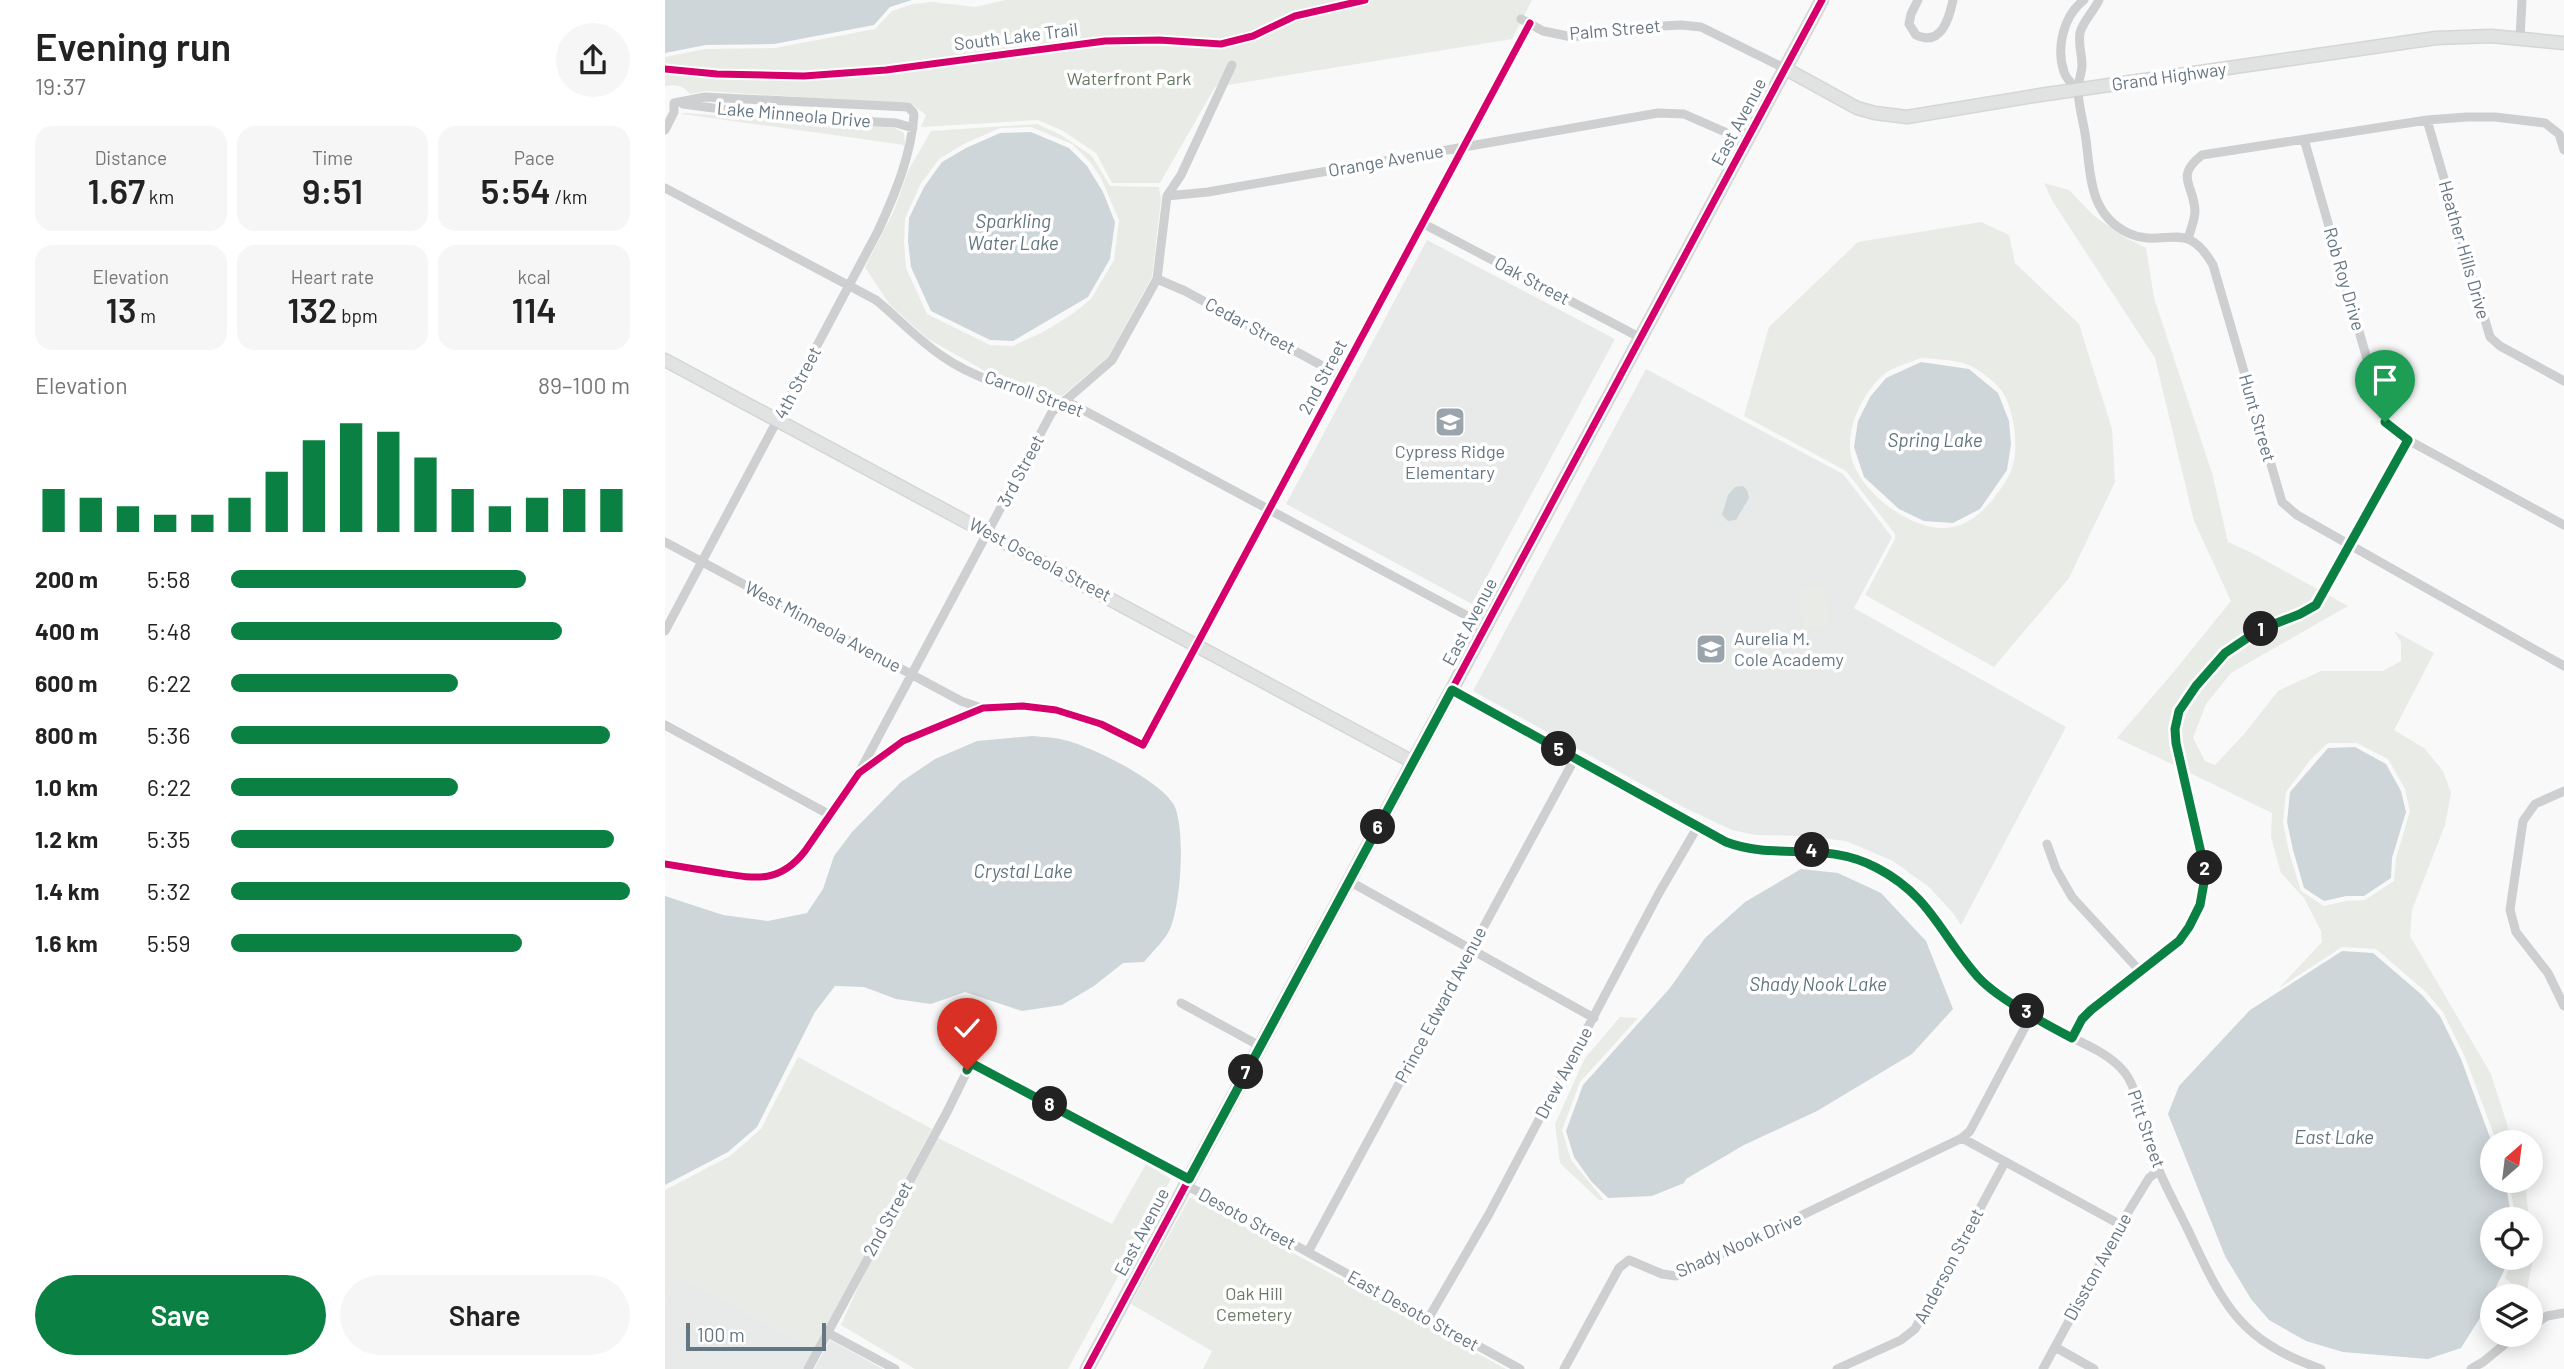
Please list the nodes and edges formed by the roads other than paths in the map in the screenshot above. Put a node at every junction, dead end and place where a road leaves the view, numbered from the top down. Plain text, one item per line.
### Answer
1 (1822, 0) edge
2 (1918, 0) edge
3 (1953, 0) edge
4 (2084, 0) edge
5 (2099, 0) edge
6 (2522, 0) edge
7 (1526, 21) joint
8 (2520, 38) junction
9 (2564, 43) edge
10 (1232, 65) dead end
11 (1786, 69) junction
12 (2078, 90) junction
13 (674, 103) junction
14 (2427, 120) junction
15 (913, 128) junction
16 (665, 130) edge
17 (1724, 132) dead end
18 (2304, 139) junction
19 (1463, 147) junction
20 (2564, 150) edge
21 (665, 188) edge
22 (1167, 196) junction
23 (1422, 223) junction
24 (2188, 239) junction
25 (1157, 279) junction
26 (849, 287) junction
27 (1641, 338) junction
28 (665, 360) edge
29 (1341, 376) junction
30 (2564, 381) edge
31 (1063, 402) junction
32 (778, 421) junction
33 (2408, 440) junction
34 (1270, 510) junction
35 (2564, 525) edge
36 (988, 532) junction
37 (665, 542) edge
38 (2351, 544) junction
39 (702, 562) junction
40 (1486, 626) junction
41 (665, 631) edge
42 (1197, 644) junction
43 (2564, 666) edge
44 (911, 674) junction
45 (1452, 690) junction
46 (983, 708) junction
47 (665, 725) edge
48 (1575, 758) junction
49 (1413, 762) junction
50 (859, 773) junction
51 (2564, 791) edge
52 (830, 815) junction
53 (1698, 826) junction
54 (2047, 844) dead end
55 (665, 864) edge
56 (1349, 881) junction
57 (1471, 950) junction
58 (2140, 971) junction
59 (1181, 1003) dead end
60 (2564, 1006) edge
61 (2032, 1014) junction
62 (1594, 1018) junction
63 (2072, 1038) junction
64 (1260, 1045) junction
65 (967, 1070) joint
66 (1962, 1138) junction
67 (2005, 1162) junction
68 (2159, 1170) junction
69 (1187, 1182) junction
70 (2121, 1225) junction
71 (1308, 1252) junction
72 (2564, 1313) edge
73 (2543, 1318) edge
74 (1428, 1319) junction
75 (828, 1333) junction
76 (2055, 1347) junction
77 (2501, 1347) edge
78 (809, 1369) edge
79 (895, 1369) edge
80 (1087, 1369) edge
81 (1520, 1369) edge
82 (1564, 1369) edge
83 (1837, 1369) edge
84 (2043, 1369) edge
85 (2094, 1369) edge
86 (2321, 1369) edge
87 (2471, 1369) edge

1 - 11 street, East Avenue
2 - 3 street
4 - 12 street
5 - 12 street
6 - 8 street
7 - 11 street, Palm Street
7 - 19 street, 2nd Street
8 - 9 street, Grand Highway
8 - 12 street, Grand Highway
10 - 22 street, 3rd Street
11 - 12 street, Grand Highway
11 - 27 street, East Avenue
12 - 24 street
13 - 15 street, Lake Minneola Drive
13 - 15 street
13 - 16 street
14 - 18 street
14 - 20 street
14 - 30 street, Heather Hills Drive
15 - 26 street, 4th Street
17 - 19 street, Orange Avenue
18 - 24 street
18 - 33 street, Rob Roy Drive
19 - 22 street, Orange Avenue
19 - 23 street, 2nd Street
21 - 26 street, Carroll Street
22 - 25 street, 3rd Street
23 - 27 street, Oak Street
23 - 29 street, 2nd Street
24 - 38 street, Hunt Street
25 - 29 street, Cedar Street
25 - 31 street, 3rd Street
26 - 31 street, Carroll Street
26 - 32 street, 4th Street
27 - 40 street, East Avenue
28 - 32 street, West Osceola Street
29 - 34 street, 2nd Street
31 - 34 street, Carroll Street
31 - 36 street, 3rd Street
32 - 36 street, West Osceola Street
32 - 39 street, 4th Street
33 - 35 street, Rob Roy Drive
33 - 38 street
34 - 40 street, Carroll Street
34 - 42 street, 2nd Street
36 - 42 street, West Osceola Street
36 - 44 street, 3rd Street
37 - 39 street, West Minneola Avenue
38 - 43 street, Hunt Street
38 - 58 street
39 - 41 street, 4th Street
39 - 44 street, West Minneola Avenue
40 - 45 street, East Avenue
42 - 46 street, 2nd Street
42 - 49 street, West Osceola Street
44 - 46 street, West Minneola Avenue
44 - 50 street, 3rd Street
45 - 48 street, Pitt Street
45 - 49 street, East Avenue
46 - 50 street
47 - 52 street
48 - 53 street, Pitt Street
48 - 57 street, Prince Edward Avenue
49 - 56 street, East Avenue
50 - 52 street
51 - 60 street
52 - 55 street
53 - 61 street, Pitt Street
53 - 62 street, Drew Avenue
54 - 58 street
56 - 57 street
56 - 64 street, East Avenue
57 - 62 street
57 - 71 street, Prince Edward Avenue
58 - 63 street
59 - 64 street
61 - 63 street, Pitt Street
61 - 66 street
62 - 74 street, Drew Avenue
63 - 68 street, Pitt Street
64 - 69 street, East Avenue
65 - 69 street, Desoto Street
65 - 75 street, 2nd Street
66 - 67 street
66 - 82 street, Shady Nook Drive
67 - 70 street
67 - 83 street, Anderson Street
68 - 70 street, Disston Avenue
68 - 86 street, Pitt Street
69 - 71 street, Desoto Street
69 - 80 street, East Avenue
70 - 76 street, Disston Avenue
71 - 74 street, East Desoto Street
72 - 73 street
74 - 81 street, East Desoto Street
75 - 78 street, 2nd Street
75 - 79 street
76 - 84 street, Disston Avenue
76 - 85 street
77 - 87 street

